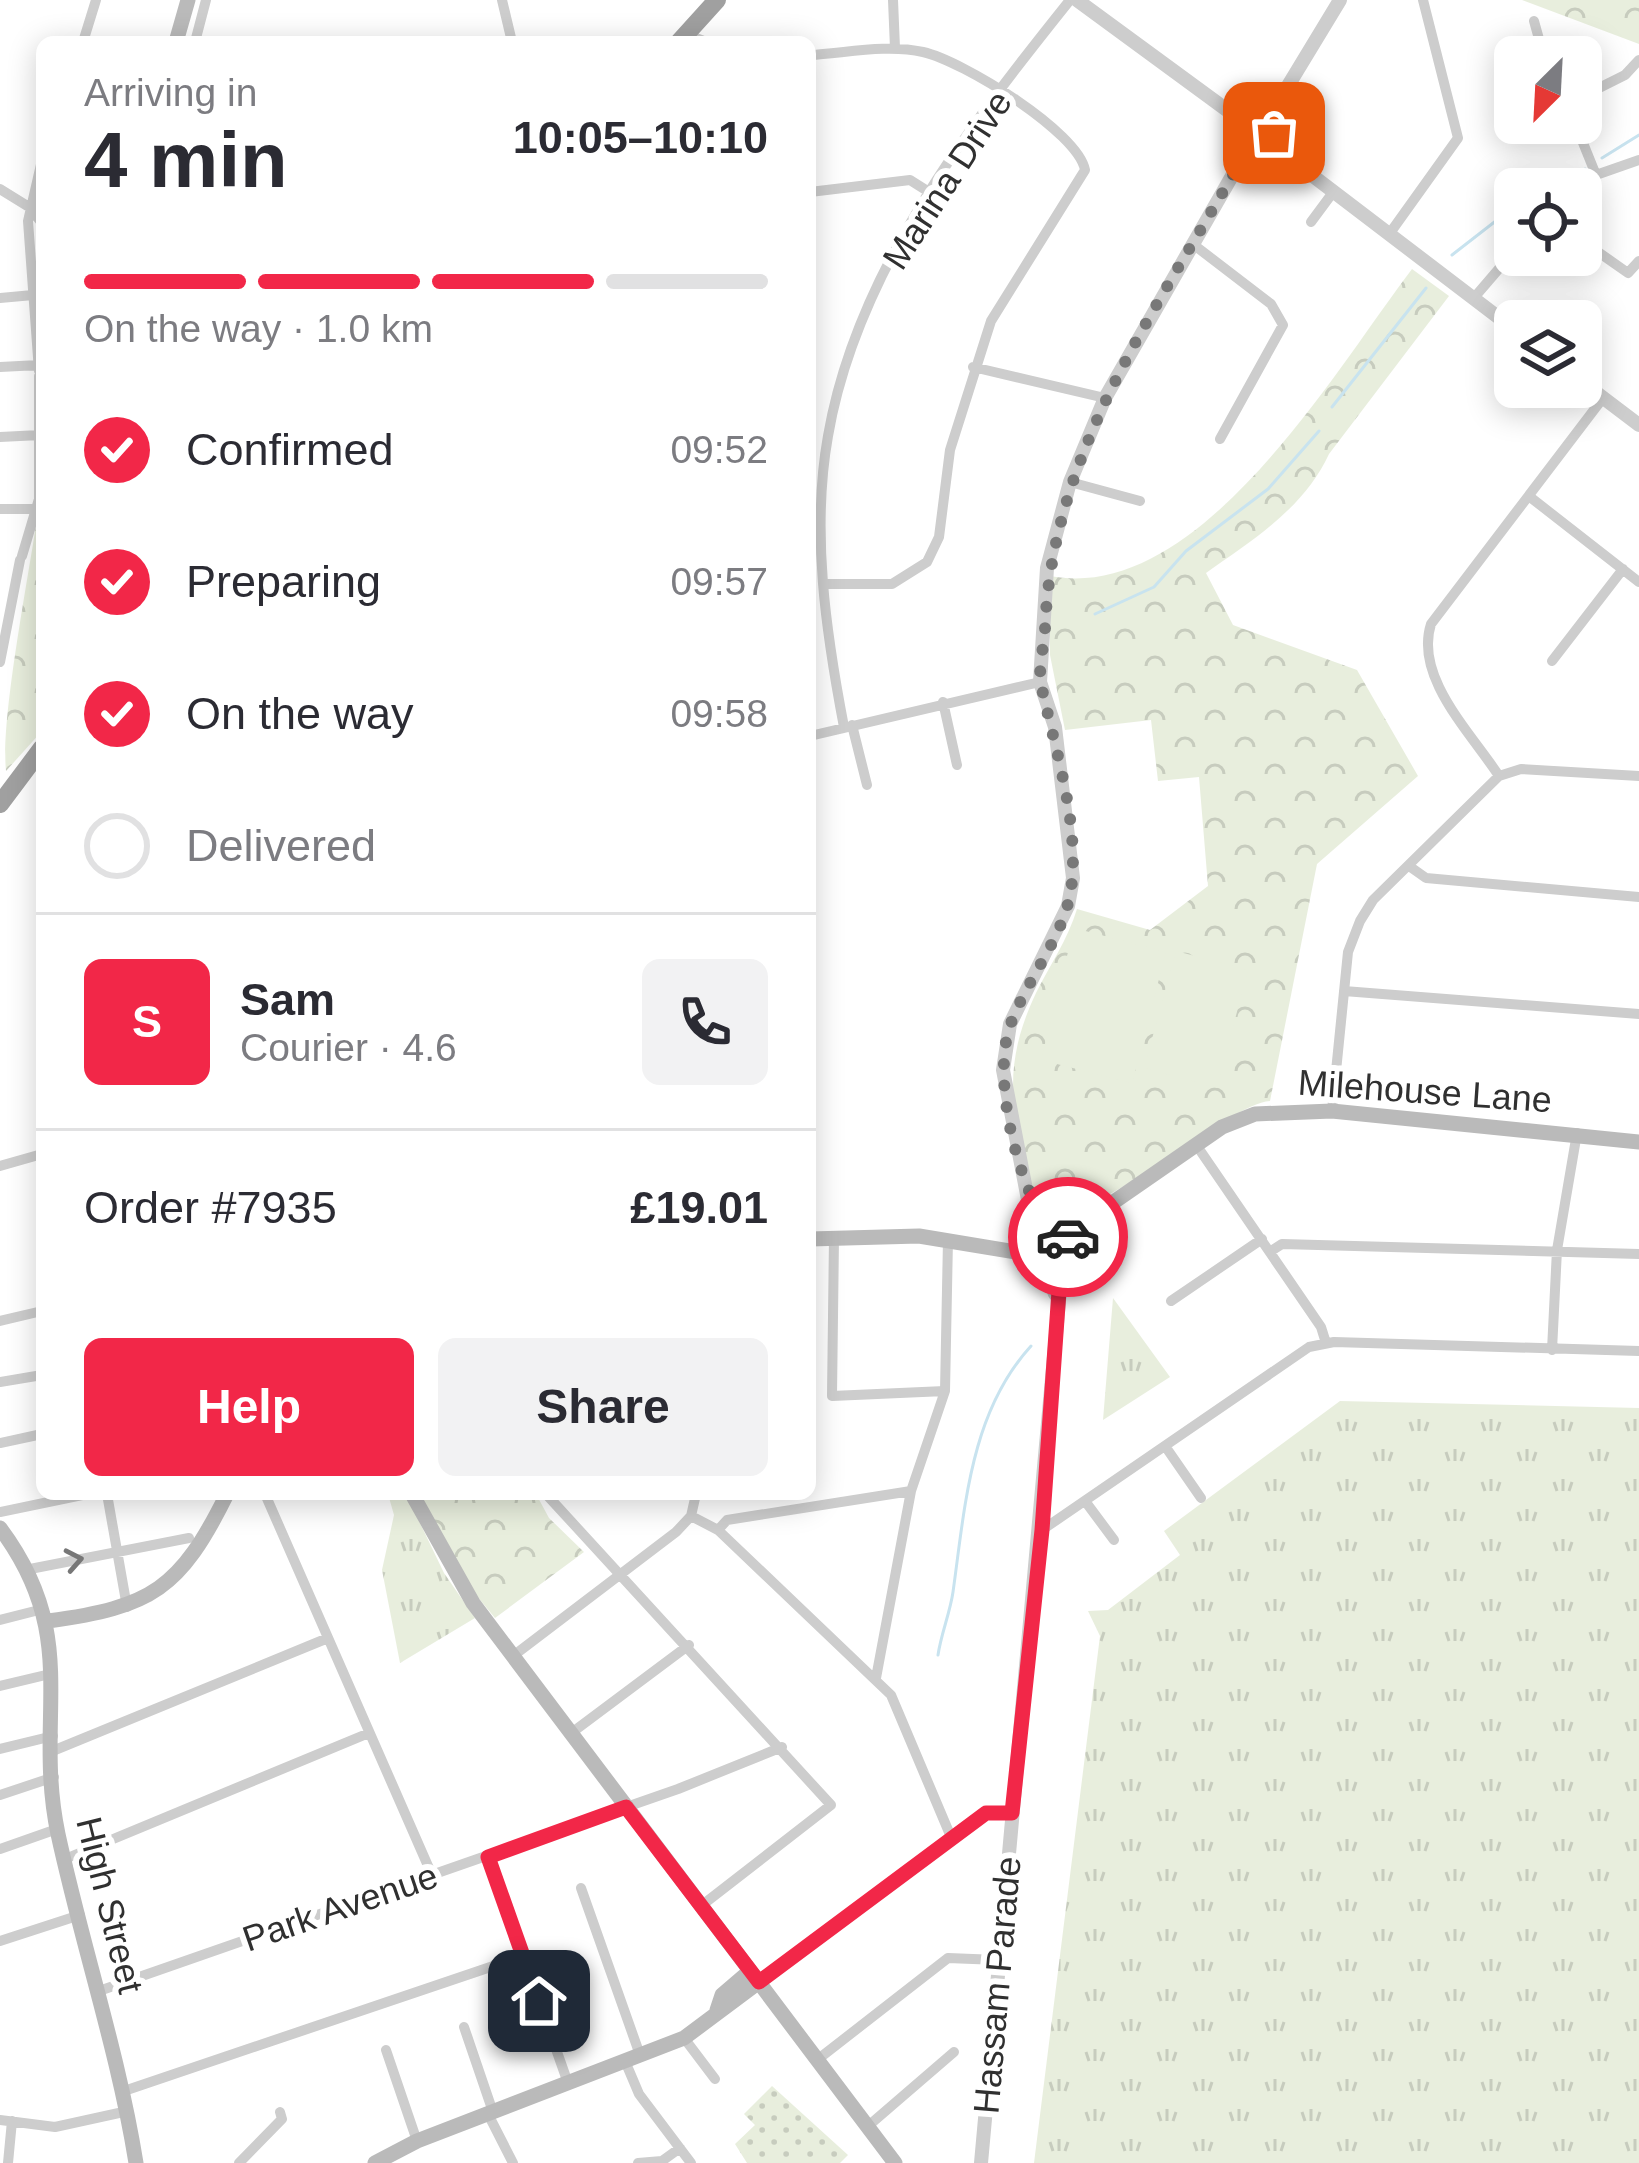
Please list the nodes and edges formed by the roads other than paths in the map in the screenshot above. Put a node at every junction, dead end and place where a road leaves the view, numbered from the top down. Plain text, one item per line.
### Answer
1 (96, 0) edge
2 (188, 0) edge
3 (206, 0) edge
4 (502, 0) edge
5 (717, 0) edge
6 (893, 0) edge
7 (1073, 0) edge
8 (1340, 0) edge
9 (1423, 0) edge
10 (1534, 21) dead end
11 (85, 36) edge
12 (178, 36) edge
13 (197, 36) edge
14 (511, 36) edge
15 (684, 36) edge
16 (1538, 36) edge
17 (896, 48) junction
18 (816, 55) edge
19 (1639, 60) edge
20 (1602, 86) edge
21 (1003, 92) junction
22 (1266, 122) junction
23 (1246, 124) junction
24 (1271, 144) junction
25 (1248, 148) junction
26 (1639, 160) edge
27 (1602, 173) edge
28 (0, 189) edge
29 (816, 190) edge
30 (1334, 191) junction
31 (929, 192) junction
32 (34, 199) edge
33 (1311, 222) dead end
34 (1390, 233) junction
35 (1194, 245) junction
36 (1602, 253) edge
37 (1639, 261) edge
38 (1494, 275) edge
39 (33, 295) junction
40 (0, 298) edge
41 (1474, 299) junction
42 (1494, 315) edge
43 (36, 333) edge
44 (0, 367) edge
45 (973, 367) junction
46 (36, 371) edge
47 (1105, 398) junction
48 (1604, 398) joint
49 (1639, 424) edge
50 (36, 435) edge
51 (0, 437) edge
52 (1220, 439) dead end
53 (827, 440) junction
54 (816, 441) edge
55 (1070, 482) junction
56 (1530, 497) junction
57 (1140, 500) dead end
58 (0, 509) edge
59 (36, 509) edge
60 (36, 512) edge
61 (1623, 569) junction
62 (819, 578) edge
63 (1639, 582) edge
64 (5, 605) edge
65 (829, 646) junction
66 (816, 648) edge
67 (1552, 661) dead end
68 (0, 662) edge
69 (1040, 682) junction
70 (943, 702) junction
71 (848, 726) junction
72 (816, 734) edge
73 (36, 754) edge
74 (957, 765) dead end
75 (1499, 776) junction
76 (1639, 776) edge
77 (867, 785) dead end
78 (4, 788) edge
79 (1408, 866) junction
80 (1639, 897) edge
81 (1344, 991) junction
82 (1639, 1014) edge
83 (1332, 1111) junction
84 (1577, 1132) junction
85 (1639, 1142) edge
86 (1197, 1146) junction
87 (36, 1156) edge
88 (0, 1166) edge
89 (1092, 1217) junction
90 (1042, 1229) junction
91 (834, 1236) junction
92 (816, 1238) edge
93 (948, 1239) junction
94 (1262, 1239) junction
95 (990, 1244) junction
96 (1557, 1250) junction
97 (1066, 1251) junction
98 (1270, 1251) junction
99 (1639, 1254) edge
100 (1038, 1258) junction
101 (1172, 1301) dead end
102 (1058, 1305) junction
103 (36, 1312) edge
104 (0, 1321) edge
105 (1326, 1343) junction
106 (1552, 1350) junction
107 (1639, 1351) edge
108 (36, 1376) edge
109 (0, 1382) edge
110 (946, 1391) junction
111 (36, 1436) edge
112 (0, 1443) edge
113 (1165, 1447) junction
114 (911, 1490) junction
115 (1202, 1498) dead end
116 (58, 1500) edge
117 (108, 1500) edge
118 (223, 1500) edge
119 (268, 1500) edge
120 (415, 1500) edge
121 (552, 1500) edge
122 (695, 1500) edge
123 (1085, 1501) junction
124 (0, 1512) edge
125 (692, 1516) junction
126 (0, 1528) edge
127 (718, 1530) junction
128 (1042, 1530) junction
129 (189, 1538) dead end
130 (1114, 1540) dead end
131 (118, 1552) junction
132 (29, 1569) junction
133 (623, 1574) junction
134 (128, 1607) junction
135 (47, 1615) junction
136 (0, 1620) edge
137 (328, 1638) junction
138 (689, 1645) junction
139 (512, 1656) junction
140 (50, 1674) junction
141 (876, 1678) junction
142 (0, 1685) edge
143 (369, 1733) junction
144 (569, 1734) junction
145 (54, 1743) junction
146 (782, 1747) junction
147 (0, 1749) edge
148 (54, 1777) junction
149 (0, 1795) edge
150 (626, 1807) junction
151 (1012, 1813) junction
152 (57, 1829) junction
153 (951, 1838) junction
154 (0, 1849) edge
155 (488, 1857) junction
156 (65, 1859) junction
157 (432, 1875) junction
158 (580, 1888) dead end
159 (701, 1906) junction
160 (80, 1915) junction
161 (0, 1942) edge
162 (523, 1956) junction
163 (998, 1960) junction
164 (755, 1976) junction
165 (100, 1991) junction
166 (464, 2027) dead end
167 (684, 2038) junction
168 (386, 2050) dead end
169 (954, 2052) dead end
170 (633, 2058) junction
171 (817, 2060) junction
172 (715, 2079) dead end
173 (568, 2083) junction
174 (124, 2091) junction
175 (128, 2110) junction
176 (280, 2112) dead end
177 (491, 2113) junction
178 (6, 2120) edge
179 (867, 2126) junction
180 (417, 2141) junction
181 (680, 2148) junction
182 (8, 2163) edge
183 (136, 2163) edge
184 (239, 2163) edge
185 (376, 2163) edge
186 (513, 2163) edge
187 (638, 2163) edge
188 (691, 2163) edge
189 (895, 2163) edge
190 (980, 2163) edge

1 - 11 street
2 - 12 main road
3 - 13 street
4 - 14 street
5 - 15 highway
6 - 17 street
7 - 21 street, Marina Drive
7 - 23 street
8 - 22 street
9 - 34 street
10 - 16 street
17 - 18 street
17 - 21 street
19 - 20 street
21 - 31 street, Marina Drive
21 - 45 street
22 - 23 street
22 - 24 street
23 - 25 street
24 - 25 street
24 - 30 street
25 - 35 street
26 - 27 street
28 - 32 street
29 - 31 street
30 - 33 street
30 - 34 street
31 - 53 street, Marina Drive
32 - 39 street
34 - 41 street
35 - 47 street
35 - 52 street
36 - 37 street
38 - 41 street
39 - 40 street
39 - 43 street
41 - 42 street
44 - 46 street
45 - 47 street
45 - 62 street
47 - 55 street
48 - 49 street
48 - 56 street
50 - 51 street
53 - 54 street
53 - 62 street, Marina Drive
55 - 57 street
55 - 69 street
56 - 61 street
56 - 75 street
58 - 59 street
60 - 64 street
61 - 63 street
61 - 67 street
62 - 65 street, Marina Drive
64 - 68 street
65 - 66 street
65 - 71 street, Marina Drive
69 - 70 street
69 - 90 street
70 - 71 street
70 - 74 street
71 - 72 street
71 - 77 street, Marina Drive
73 - 78 highway
75 - 76 street
75 - 79 street
79 - 80 street
79 - 81 street
81 - 82 street
81 - 83 street
83 - 84 main road, Milehouse Lane
83 - 86 main road, Milehouse Lane
84 - 85 main road, Milehouse Lane
84 - 96 street
86 - 89 main road, Milehouse Lane
86 - 94 street
87 - 88 street
89 - 90 main road, Milehouse Lane
89 - 97 main road, Milehouse Lane
90 - 95 main road, Milehouse Lane
90 - 97 main road
90 - 100 main road
91 - 92 main road, Milehouse Lane
91 - 93 main road, Milehouse Lane
91 - 110 street
93 - 95 main road, Milehouse Lane
93 - 110 street
94 - 98 street
94 - 101 street
95 - 100 main road, Milehouse Lane
96 - 98 street
96 - 99 street
96 - 106 street
97 - 100 main road
97 - 102 street, Hassam Parade
98 - 105 street
100 - 102 street, Hassam Parade
102 - 128 street, Hassam Parade
103 - 104 street
105 - 106 street
105 - 113 street
106 - 107 street
108 - 109 street
110 - 114 street
111 - 112 street
113 - 115 street
113 - 123 street
114 - 127 street
114 - 141 street
116 - 124 street
117 - 131 street
118 - 134 main road
119 - 137 street
120 - 139 main road
121 - 133 street
122 - 125 street
123 - 128 street
123 - 130 street
125 - 127 street
125 - 133 street
126 - 132 main road, High Street
127 - 141 street
128 - 151 street, Hassam Parade
129 - 131 street
132 -> 131 street
131 - 134 street
132 - 135 main road, High Street
133 - 138 street
133 - 139 street
134 - 135 main road
135 - 136 street
135 - 140 main road, High Street
137 - 143 street
137 - 145 street
138 - 144 street
138 - 146 street
139 - 144 main road
140 - 142 street
140 - 145 main road, High Street
141 - 153 street
143 - 156 street
143 - 157 street
144 - 150 main road
145 - 147 street
145 - 148 main road, High Street
146 - 150 street, Park Avenue
146 - 159 street
148 - 149 street
148 - 152 main road, High Street
150 - 155 street, Park Avenue
150 - 159 main road
151 - 153 street
151 - 163 street, Hassam Parade
152 - 154 street
152 - 156 main road, High Street
153 - 164 street
155 - 157 street, Park Avenue
155 - 162 street
156 - 160 main road, High Street
157 - 165 street, Park Avenue
158 - 170 street
159 - 164 main road
160 - 161 street
160 - 165 main road, High Street
162 - 173 street
162 - 174 street
163 - 171 street
163 - 190 street, Hassam Parade
164 - 167 main road
164 - 171 main road
165 - 174 main road, High Street
166 - 177 street
167 - 170 main road
167 - 172 street
168 - 180 street
169 - 179 street
170 - 173 main road
170 - 181 street
171 - 179 main road
173 - 177 main road
174 - 175 main road, High Street
175 - 178 street
175 - 183 main road, High Street
176 - 184 street
177 - 180 main road
177 - 186 street
178 - 182 street
179 - 189 main road
180 - 185 main road
181 - 187 street
181 - 188 street

